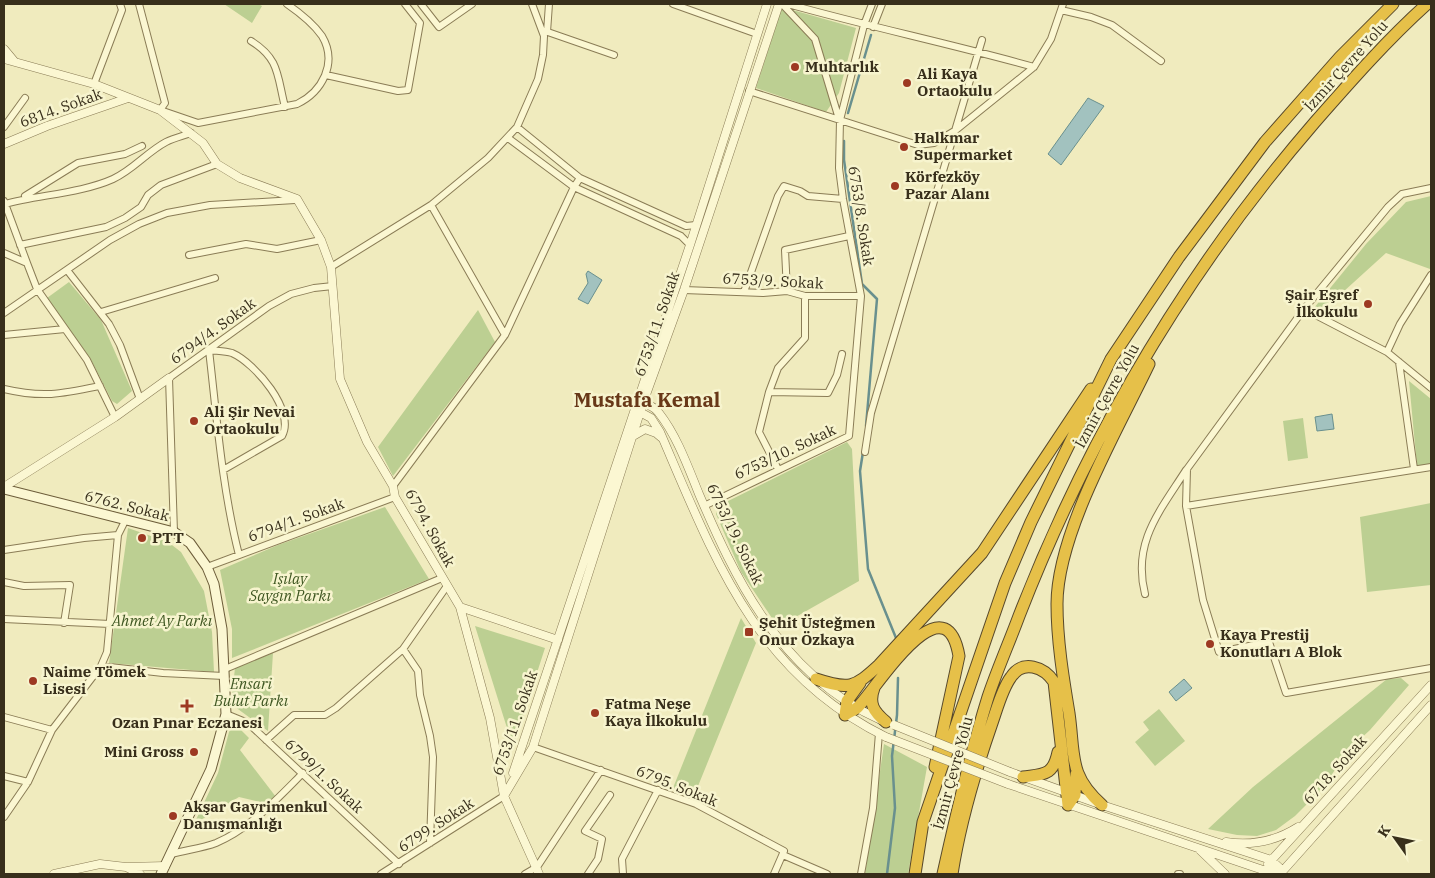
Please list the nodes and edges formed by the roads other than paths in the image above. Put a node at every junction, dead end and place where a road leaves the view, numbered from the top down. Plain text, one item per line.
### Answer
1 (139, 4) edge
2 (288, 4) edge
3 (405, 4) edge
4 (421, 4) edge
5 (472, 4) edge
6 (532, 4) edge
7 (548, 4) edge
8 (674, 4) edge
9 (767, 4) edge
10 (781, 4) edge
11 (788, 4) edge
12 (872, 4) edge
13 (882, 4) edge
14 (1393, 4) edge
15 (1426, 4) edge
16 (121, 6) edge
17 (1062, 7) edge
18 (864, 25) junction
19 (873, 27) junction
20 (545, 31) junction
21 (757, 34) junction
22 (982, 40) dead end
23 (250, 41) dead end
24 (4, 49) edge
25 (979, 51) junction
26 (614, 55) dead end
27 (4, 60) edge
28 (1161, 60) dead end
29 (16, 63) junction
30 (1034, 66) junction
31 (326, 75) junction
32 (94, 84) junction
33 (749, 92) junction
34 (25, 98) dead end
35 (128, 98) junction
36 (285, 107) junction
37 (160, 110) junction
38 (840, 120) junction
39 (4, 127) edge
40 (517, 127) junction
41 (956, 130) junction
42 (191, 133) junction
43 (508, 138) junction
44 (4, 144) edge
45 (142, 146) dead end
46 (218, 164) junction
47 (580, 178) junction
48 (574, 187) junction
49 (1431, 188) edge
50 (843, 198) junction
51 (297, 199) junction
52 (17, 201) junction
53 (4, 203) edge
54 (431, 205) junction
55 (696, 225) junction
56 (849, 236) junction
57 (321, 240) junction
58 (20, 244) junction
59 (690, 244) junction
60 (4, 253) edge
61 (189, 255) dead end
62 (27, 263) junction
63 (331, 267) junction
64 (67, 270) junction
65 (1431, 275) edge
66 (215, 278) dead end
67 (333, 286) junction
68 (37, 289) junction
69 (684, 290) junction
70 (744, 292) junction
71 (787, 292) junction
72 (805, 296) junction
73 (861, 296) junction
74 (1178, 303) junction
75 (1304, 309) junction
76 (101, 312) junction
77 (4, 313) edge
78 (65, 328) junction
79 (4, 335) edge
80 (505, 335) junction
81 (209, 350) junction
82 (1387, 352) junction
83 (842, 354) dead end
84 (1112, 359) junction
85 (1399, 362) junction
86 (169, 378) junction
87 (100, 386) junction
88 (650, 387) junction
89 (1431, 388) edge
90 (4, 389) edge
91 (769, 392) junction
92 (140, 399) junction
93 (638, 407) junction
94 (658, 412) junction
95 (114, 416) junction
96 (633, 436) junction
97 (849, 436) joint
98 (664, 440) junction
99 (865, 452) dead end
100 (1431, 467) edge
101 (778, 469) junction
102 (1187, 469) junction
103 (1414, 469) junction
104 (223, 470) junction
105 (393, 486) junction
106 (4, 488) edge
107 (395, 497) junction
108 (704, 506) junction
109 (1186, 506) junction
110 (126, 519) junction
111 (174, 532) junction
112 (118, 535) junction
113 (4, 550) edge
114 (239, 555) junction
115 (207, 567) junction
116 (442, 578) junction
117 (4, 582) edge
118 (447, 586) junction
119 (1145, 594) dead end
120 (460, 607) junction
121 (4, 619) edge
122 (64, 623) junction
123 (110, 624) junction
124 (558, 640) junction
125 (403, 650) junction
126 (101, 666) junction
127 (1431, 668) edge
128 (225, 672) junction
129 (816, 679) junction
130 (861, 682) junction
131 (876, 683) junction
132 (1431, 685) edge
133 (847, 701) junction
134 (1431, 705) edge
135 (858, 708) junction
136 (226, 714) junction
137 (845, 715) junction
138 (4, 716) edge
139 (890, 724) junction
140 (52, 730) junction
141 (883, 735) junction
142 (266, 740) junction
143 (1060, 740) junction
144 (533, 747) junction
145 (601, 770) junction
146 (1075, 770) junction
147 (303, 773) junction
148 (4, 776) edge
149 (1023, 777) junction
150 (28, 782) junction
151 (658, 790) junction
152 (610, 795) dead end
153 (504, 796) junction
154 (1070, 798) junction
155 (1102, 805) junction
156 (4, 818) edge
157 (923, 822) junction
158 (1307, 822) junction
159 (1214, 841) junction
160 (430, 844) junction
161 (1196, 847) junction
162 (171, 854) junction
163 (783, 855) junction
164 (1271, 860) junction
165 (399, 864) junction
166 (126, 867) junction
167 (163, 870) edge
168 (538, 871) edge
169 (1263, 872) edge
170 (1281, 872) edge
171 (54, 874) edge
172 (140, 874) edge
173 (381, 874) edge
174 (524, 874) edge
175 (588, 874) edge
176 (623, 874) edge
177 (774, 874) edge
178 (827, 874) edge
179 (861, 874) edge
180 (915, 874) edge
181 (943, 874) edge
182 (952, 874) edge
183 (1224, 874) edge

1 - 37 street
2 - 31 street
3 - 31 street
4 - 5 street
6 - 20 street
7 - 20 street
8 - 21 street
9 - 21 street, 6753/11. Sokak
10 - 33 street, 6753/11. Sokak
10 - 38 street
11 - 18 street
12 - 18 street, 6753/8. Sokak
13 - 19 street
14 - 84 highway, İzmir Çevre Yolu
15 - 74 highway, İzmir Çevre Yolu
16 - 32 street
17 - 28 street
17 - 30 street
18 - 19 street
18 - 38 street, 6753/8. Sokak
19 - 25 street
20 - 26 street
20 - 40 street
21 - 55 street, 6753/11. Sokak
22 - 25 street
23 - 36 street
24 - 29 street
25 - 30 street
25 - 41 street
27 - 29 street, 6814. Sokak
29 - 32 street, 6814. Sokak
30 - 41 street
31 - 36 street
32 - 35 street, 6814. Sokak
33 - 38 street
33 - 69 street, 6753/11. Sokak
34 - 39 street
35 - 37 street, 6814. Sokak
35 - 44 street, 6814. Sokak
36 - 37 street
37 - 42 street, 6814. Sokak
38 - 41 street
38 - 50 street, 6753/8. Sokak
40 - 43 street
40 - 47 street
41 - 99 street
42 - 46 street, 6814. Sokak
42 - 52 street
43 - 48 street
43 - 54 street
45 - 52 street
46 - 51 street, 6814. Sokak
46 - 58 street
47 - 48 street
47 - 55 street
48 - 59 street
48 - 80 street
49 - 75 street
50 - 56 street, 6753/8. Sokak
50 - 70 street
51 - 57 street, 6794. Sokak
51 - 64 street
52 - 53 street
53 - 58 street
54 - 63 street
54 - 80 street
55 - 59 street, 6753/11. Sokak
56 - 71 street
56 - 73 street, 6753/8. Sokak
57 - 61 street
57 - 63 street, 6794. Sokak
58 - 62 street
59 - 93 street, 6753/11. Sokak
60 - 62 street
62 - 68 street
63 - 67 street, 6794. Sokak
64 - 68 street
64 - 76 street
65 - 82 street
66 - 76 street
67 - 81 street, 6794/4. Sokak
67 - 105 street, 6794. Sokak
68 - 77 street
68 - 78 street
69 - 70 street, 6753/9. Sokak
69 - 88 street, 6753/11. Sokak
70 - 71 street, 6753/9. Sokak
71 - 72 street, 6753/9. Sokak
72 - 73 street, 6753/9. Sokak
72 - 91 street
73 - 97 street, 6753/8. Sokak
74 - 146 highway
74 - 181 highway, İzmir Çevre Yolu
75 - 82 street
75 - 102 street
76 - 92 street
78 - 79 street
78 - 87 street
80 - 105 street
81 - 86 street, 6794/4. Sokak
81 - 104 street
81 - 104 street
82 - 85 street
83 - 91 street
84 - 130 highway
84 - 157 highway, İzmir Çevre Yolu
85 - 89 street
85 - 103 street
86 - 92 street
86 - 111 street, 6794/4. Sokak
87 - 90 street
87 - 95 street
88 - 93 street, 6753/11. Sokak
88 - 94 street
91 - 101 street
92 - 95 street
93 - 94 street, 6753/19. Sokak
93 - 96 street, 6753/11. Sokak
93 - 98 street
93 - 124 street, 6753/11. Sokak
94 - 108 street, 6753/19. Sokak
95 - 106 street
96 - 98 street
96 - 144 street, 6753/11. Sokak
97 - 101 street, 6753/10. Sokak
98 - 137 street
100 - 103 street
101 - 108 street, 6753/10. Sokak
102 - 109 street
102 - 119 street
103 - 109 street
104 - 114 street
105 - 107 street, 6794. Sokak
106 - 110 main road, 6762. Sokak
107 - 114 street, 6794/1. Sokak
107 - 116 street, 6794. Sokak
108 - 129 street, 6753/19. Sokak
109 - 127 street
110 - 111 main road, 6762. Sokak
110 - 112 street
111 - 115 main road, 6762. Sokak
112 - 113 street
112 - 123 street
114 - 115 street, 6794/1. Sokak
115 - 128 main road, 6762. Sokak
116 - 118 street, 6794. Sokak
116 - 128 street
117 - 122 street
118 - 120 street, 6794. Sokak
118 - 125 street
120 - 124 street
120 - 153 street, 6794. Sokak
121 - 122 street
122 - 123 street
123 - 126 street
124 - 153 street, 6753/11. Sokak
125 - 142 street
125 - 160 street
126 - 128 street
126 - 140 street
128 - 136 main road, 6762. Sokak
129 - 130 highway
129 - 133 street, 6753/19. Sokak
130 - 133 highway
131 - 135 highway
131 - 139 highway
131 - 157 highway
132 - 158 street, 6718. Sokak
133 - 135 street, 6753/19. Sokak
133 - 137 highway
134 - 170 street, 6718. Sokak
135 - 137 highway
135 - 139 street, 6753/19. Sokak
136 - 142 street, 6799/1. Sokak
136 - 162 main road, 6762. Sokak
137 - 141 street
138 - 140 street
139 - 149 street, 6753/19. Sokak, bridge
140 - 150 street
141 - 154 street, bridge
141 - 179 street
142 - 147 street, 6799/1. Sokak
143 - 149 highway
143 - 154 highway
143 - 182 highway
144 - 145 street, 6795. Sokak
144 - 153 street, 6753/11. Sokak
145 - 151 street, 6795. Sokak
145 - 168 street
146 - 154 highway
146 - 155 highway
147 - 162 street
147 - 165 street, 6799/1. Sokak
148 - 150 street
149 - 154 street, 6753/19. Sokak
150 - 156 street
151 - 163 street, 6795. Sokak
151 - 176 street
152 - 175 street
153 - 160 street, 6799. Sokak
153 - 168 street, 6794. Sokak
154 - 155 street
154 - 161 street
155 - 159 street
157 - 180 highway, İzmir Çevre Yolu
158 - 159 street
158 - 164 street, 6718. Sokak
159 - 164 street
160 - 165 street, 6799. Sokak
161 - 169 street
161 - 183 street
162 - 167 main road, 6762. Sokak
163 - 177 street
163 - 178 street, 6795. Sokak
164 - 169 street, 6718. Sokak
164 - 170 street
165 - 173 street, 6799. Sokak
166 - 167 street
166 - 171 street
166 - 172 street
168 - 174 street
169 - 170 street

